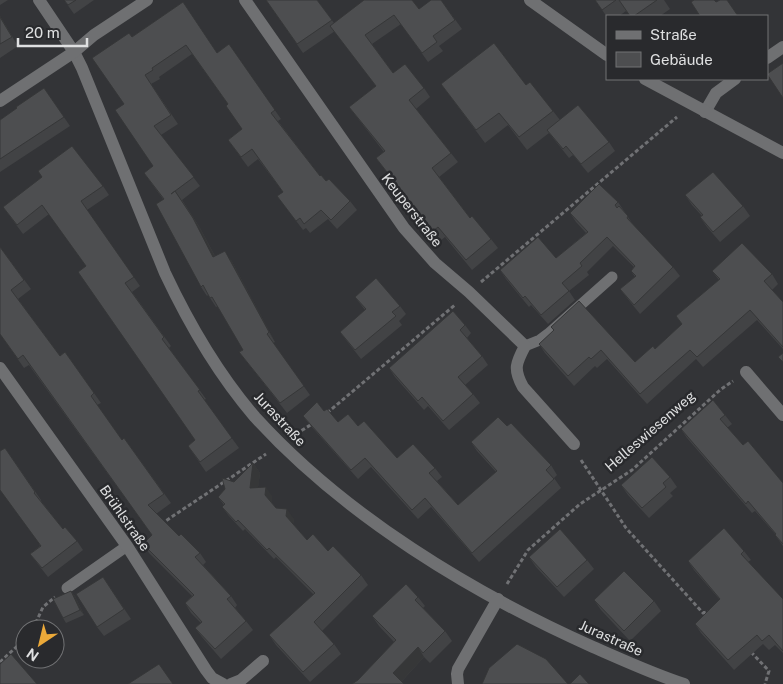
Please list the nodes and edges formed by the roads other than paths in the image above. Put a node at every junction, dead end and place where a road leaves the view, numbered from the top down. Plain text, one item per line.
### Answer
1 (39, 0) edge
2 (147, 0) edge
3 (245, 0) edge
4 (530, 0) edge
5 (783, 47) edge
6 (74, 52) junction
7 (606, 54) edge
8 (768, 57) edge
9 (647, 80) edge
10 (734, 80) edge
11 (0, 101) edge
12 (705, 112) junction
13 (783, 154) edge
14 (612, 277) dead end
15 (524, 346) junction
16 (0, 368) edge
17 (746, 372) road end
18 (783, 415) edge
19 (574, 444) road end
20 (127, 546) junction
21 (67, 588) road end
22 (498, 600) junction
23 (263, 661) dead end
24 (223, 684) edge
25 (231, 684) edge
26 (458, 684) edge
27 (684, 684) edge

1 - 6 street, Jurastraße
2 - 6 street
3 - 15 street, Keuperstraße
4 - 7 street
5 - 8 street
6 - 11 street
6 - 22 street, Jurastraße
9 - 12 street
10 - 12 street
12 - 13 street
14 - 15 lane
15 - 19 street
16 - 20 street, Brühlstraße
17 - 18 street
20 - 21 lane
20 - 24 street, Brühlstraße
22 - 26 street
22 - 27 street, Jurastraße
23 - 25 street

